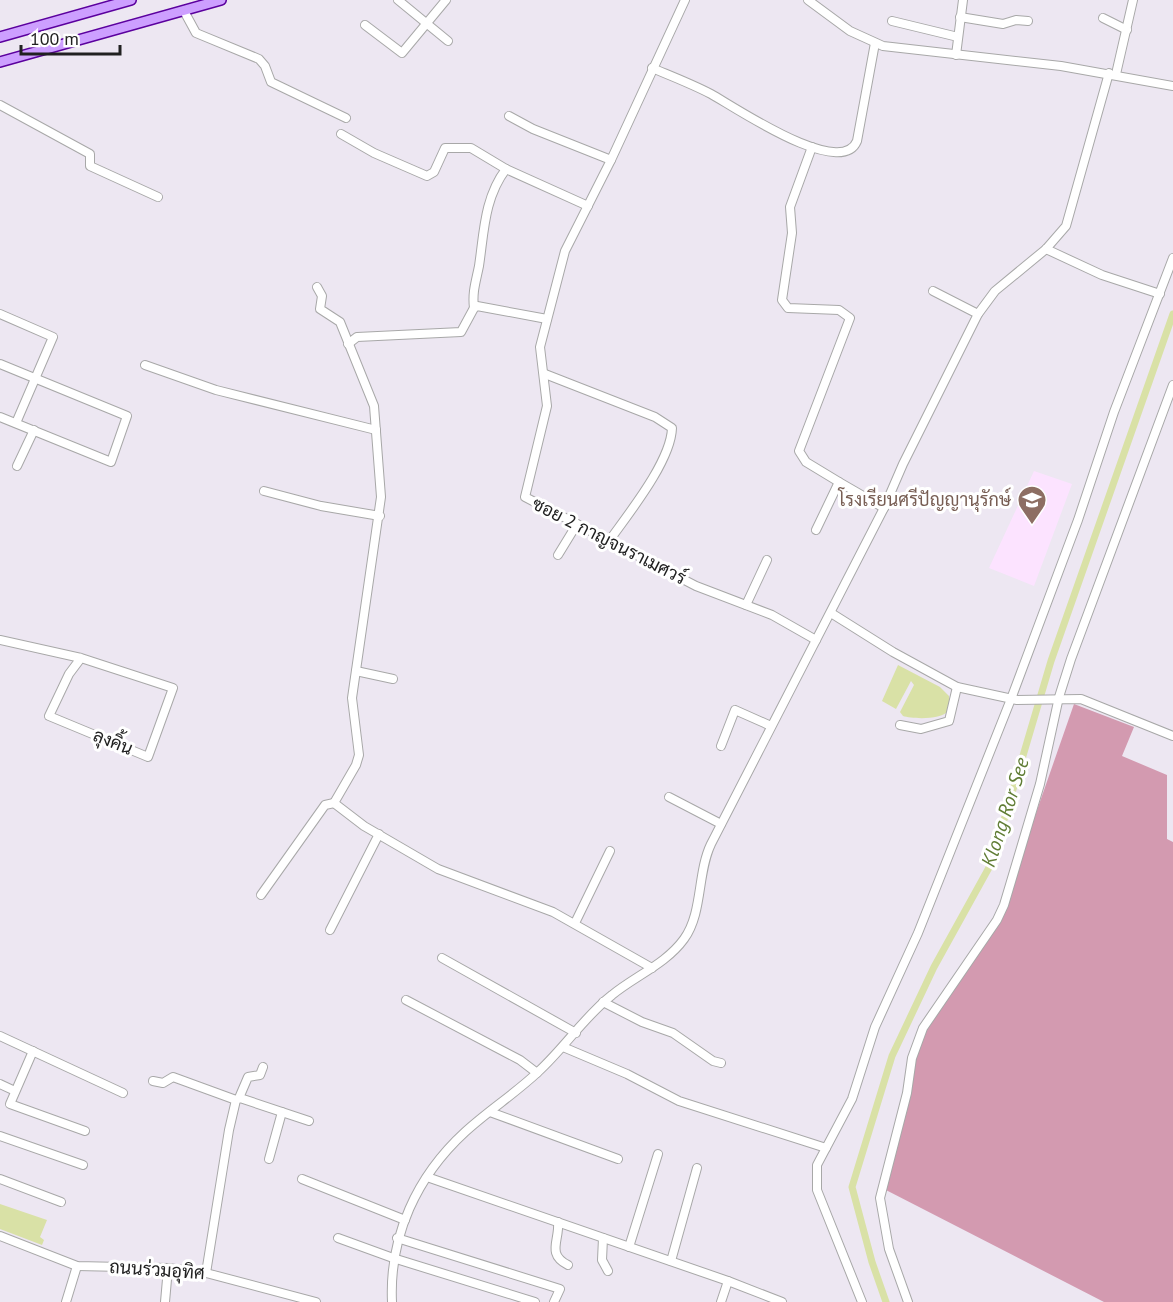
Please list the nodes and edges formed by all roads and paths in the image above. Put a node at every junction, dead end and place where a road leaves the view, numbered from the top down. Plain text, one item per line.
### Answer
1 (131, 0) edge
2 (221, 0) edge
3 (398, 0) edge
4 (446, 0) edge
5 (685, 0) edge
6 (963, 0) edge
7 (1133, 0) edge
8 (815, 2) edge
9 (184, 11) junction
10 (960, 17) junction
11 (1103, 18) dead end
12 (892, 21) dead end
13 (1028, 21) dead end
14 (427, 23) junction
15 (365, 25) dead end
16 (1127, 30) junction
17 (0, 37) edge
18 (958, 37) junction
19 (448, 41) dead end
20 (874, 43) junction
21 (956, 55) junction
22 (0, 62) edge
23 (652, 68) junction
24 (1113, 74) junction
25 (1173, 86) edge
26 (0, 105) edge
27 (509, 116) dead end
28 (346, 118) dead end
29 (341, 134) dead end
30 (812, 147) junction
31 (611, 160) junction
32 (506, 169) junction
33 (158, 198) dead end
34 (588, 206) junction
35 (1046, 249) junction
36 (1173, 258) edge
37 (317, 287) dead end
38 (933, 291) dead end
39 (1160, 294) junction
40 (474, 308) junction
41 (0, 314) edge
42 (978, 314) junction
43 (547, 319) junction
44 (348, 344) junction
45 (0, 364) edge
46 (145, 365) dead end
47 (545, 374) junction
48 (35, 378) junction
49 (1173, 385) edge
50 (0, 417) edge
51 (16, 423) junction
52 (34, 430) junction
53 (376, 430) junction
54 (16, 466) dead end
55 (839, 482) junction
56 (264, 491) dead end
57 (884, 508) junction
58 (380, 516) junction
59 (577, 524) junction
60 (816, 530) dead end
61 (609, 540) junction
62 (558, 555) dead end
63 (767, 560) dead end
64 (746, 605) junction
65 (831, 613) junction
66 (0, 640) edge
67 (816, 640) junction
68 (81, 658) junction
69 (356, 671) junction
70 (393, 679) dead end
71 (957, 687) junction
72 (1057, 697) junction
73 (1014, 699) junction
74 (900, 725) dead end
75 (771, 726) junction
76 (1173, 736) edge
77 (721, 746) dead end
78 (669, 797) dead end
79 (334, 803) junction
80 (721, 824) junction
81 (379, 834) junction
82 (610, 851) dead end
83 (261, 895) dead end
84 (575, 922) junction
85 (330, 930) dead end
86 (442, 958) dead end
87 (652, 968) junction
88 (406, 1000) dead end
89 (603, 1002) junction
90 (576, 1033) junction
91 (0, 1036) edge
92 (563, 1047) junction
93 (33, 1051) junction
94 (721, 1063) dead end
95 (264, 1067) dead end
96 (537, 1073) junction
97 (153, 1081) dead end
98 (0, 1084) edge
99 (15, 1091) junction
100 (123, 1093) dead end
101 (238, 1099) junction
102 (282, 1112) junction
103 (490, 1112) junction
104 (309, 1121) dead end
105 (85, 1131) dead end
106 (0, 1136) edge
107 (826, 1148) junction
108 (658, 1154) dead end
109 (269, 1159) dead end
110 (618, 1159) dead end
111 (83, 1165) dead end
112 (698, 1168) dead end
113 (427, 1178) junction
114 (0, 1179) edge
115 (302, 1179) dead end
116 (61, 1202) dead end
117 (405, 1220) junction
118 (558, 1222) junction
119 (0, 1236) edge
120 (338, 1238) dead end
121 (397, 1238) junction
122 (603, 1238) junction
123 (629, 1246) junction
124 (393, 1258) junction
125 (670, 1261) junction
126 (568, 1265) dead end
127 (76, 1266) junction
128 (168, 1268) junction
129 (608, 1271) dead end
130 (206, 1272) junction
131 (728, 1281) junction
132 (66, 1302) edge
133 (165, 1302) edge
134 (316, 1302) edge
135 (392, 1302) edge
136 (535, 1302) edge
137 (554, 1302) edge
138 (721, 1302) edge
139 (782, 1302) edge
140 (862, 1302) edge
141 (908, 1302) edge

1 - 17 main road
2 - 9 main road
3 - 14 street
4 - 14 street
5 - 23 street, ซอย 2 กาญจนราเมศวร์
6 - 10 street
7 - 16 street
8 - 20 street
9 - 22 main road
9 - 28 street
10 - 13 street
10 - 18 street
11 - 16 street
12 - 18 street
14 - 15 street
14 - 19 street
16 - 24 street
18 - 21 street
20 - 21 street
20 - 30 street
21 - 24 street
23 - 30 street
23 - 31 street, ซอย 2 กาญจนราเมศวร์
24 - 25 street
24 - 35 street
26 - 33 street
27 - 31 street
29 - 32 street
30 - 55 street
31 - 34 street, ซอย 2 กาญจนราเมศวร์
32 - 34 street
32 - 40 street
34 - 43 street, ซอย 2 กาญจนราเมศวร์
35 - 39 street
35 - 42 street
36 - 39 street
37 - 44 street
38 - 42 street
39 - 73 street
40 - 43 street
40 - 44 street
41 - 48 street
42 - 57 street
43 - 47 street, ซอย 2 กาญจนราเมศวร์
44 - 53 street
45 - 48 street
46 - 53 street
47 - 59 street, ซอย 2 กาญจนราเมศวร์
47 - 61 street
48 - 51 street
48 - 52 street
49 - 72 street
50 - 51 street
51 - 52 street
52 - 54 street
53 - 58 street
55 - 57 street
55 - 60 street
56 - 58 street
57 - 65 street
58 - 69 street
59 - 61 street, ซอย 2 กาญจนราเมศวร์
59 - 62 street
61 - 64 street, ซอย 2 กาญจนราเมศวร์
63 - 64 street
64 - 67 street, ซอย 2 กาญจนราเมศวร์
65 - 67 street
65 - 71 street
66 - 68 street, ลุงคิ้น
67 - 75 street
68 - 68 street, ลุงคิ้น
69 - 70 street
69 - 79 street
71 - 73 street
71 - 74 street
72 - 73 street
72 - 76 street
72 - 141 street
73 - 107 street
75 - 77 street
75 - 80 street
78 - 80 street
79 - 81 street
79 - 83 street
80 - 87 street
81 - 84 street
81 - 85 street
82 - 84 street
84 - 87 street
86 - 90 street
87 - 89 street
88 - 96 street
89 - 90 street
89 - 94 street
90 - 92 street
91 - 93 street
92 - 96 street
92 - 107 street
93 - 99 street
93 - 100 street
95 - 101 street
96 - 103 street
97 - 101 street
98 - 99 street
99 - 105 street
101 - 102 street
101 - 130 street
102 - 104 street
102 - 109 street
103 - 110 street
103 - 113 street
106 - 111 street
107 - 140 street
108 - 123 street
112 - 125 street
113 - 117 street
113 - 118 street
114 - 116 street
115 - 117 street
117 - 121 street
118 - 122 street
118 - 126 street
119 - 127 street, ถนนร่วมอุทิศ
120 - 124 street
121 - 124 street
121 - 137 street
122 - 123 street
122 - 129 street
123 - 125 street
124 - 135 street
124 - 136 street
125 - 131 street
127 - 128 street, ถนนร่วมอุทิศ
127 - 132 street
128 - 130 street, ถนนร่วมอุทิศ
128 - 133 street
130 - 134 street, ถนนร่วมอุทิศ
131 - 138 street
131 - 139 street

